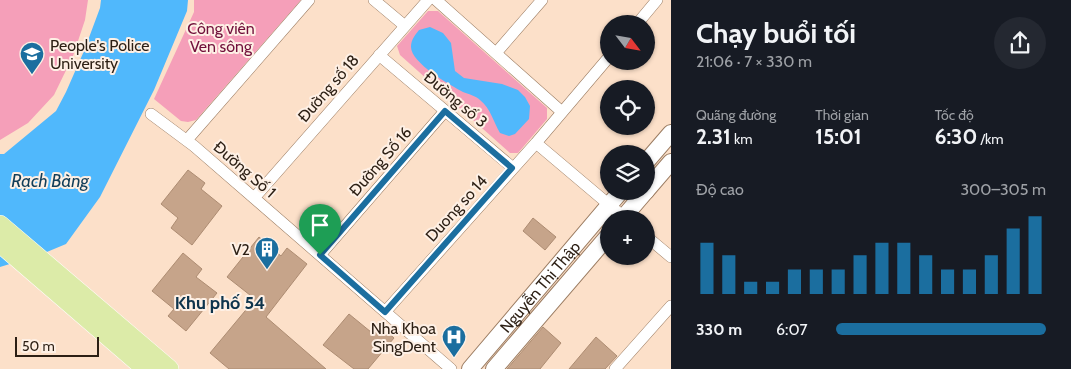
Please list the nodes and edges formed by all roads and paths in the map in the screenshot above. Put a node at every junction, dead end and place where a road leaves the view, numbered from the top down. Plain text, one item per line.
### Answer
1 (309, 0) edge
2 (374, 0) edge
3 (428, 0) edge
4 (436, 0) edge
5 (542, 0) edge
6 (657, 0) edge
7 (644, 15) edge
8 (405, 26) junction
9 (496, 53) junction
10 (379, 55) junction
11 (600, 68) edge
12 (445, 111) junction
13 (562, 112) junction
14 (151, 114) dead end
15 (671, 133) edge
16 (187, 140) junction
17 (536, 143) junction
18 (655, 152) edge
19 (671, 162) edge
20 (512, 168) junction
21 (655, 181) edge
22 (254, 198) junction
23 (613, 200) edge
24 (639, 200) edge
25 (610, 204) junction
26 (616, 210) edge
27 (631, 210) edge
28 (0, 225) edge
29 (0, 243) edge
30 (655, 244) edge
31 (600, 245) edge
32 (320, 255) junction
33 (671, 257) edge
34 (76, 299) junction
35 (671, 306) edge
36 (385, 312) junction
37 (146, 369) edge
38 (170, 369) edge
39 (451, 369) edge
40 (470, 369) edge
41 (494, 369) edge
42 (615, 369) edge

1 - 16 street
2 - 8 street
3 - 8 street, Đường số 18
4 - 9 street
5 - 9 street
6 - 7 street
8 - 10 street, Đường số 18
9 - 13 street
10 - 12 street, Đường số 3
10 - 22 street, Đường số 18
11 - 13 street, Duong so 14
12 - 20 street, Đường số 3
12 - 32 street, Đường Số 16
13 - 17 street, Duong so 14
14 - 16 street, Đường Số 1
15 - 18 main road
16 - 22 street, Đường Số 1
17 - 20 street, Duong so 14
17 - 25 street
19 - 21 main road
20 - 36 street, Duong so 14
22 - 32 street, Đường Số 1
23 - 25 main road, Nguyễn Thị Thập
24 - 27 main road
25 - 26 street
25 - 40 main road, Nguyễn Thị Thập
28 - 34 main road
29 - 34 main road
30 - 33 street
31 - 41 main road, Nguyễn Thị Thập
32 - 36 street, Đường Số 1
34 - 37 main road
34 - 38 main road
35 - 42 street
36 - 39 street, Đường Số 1

